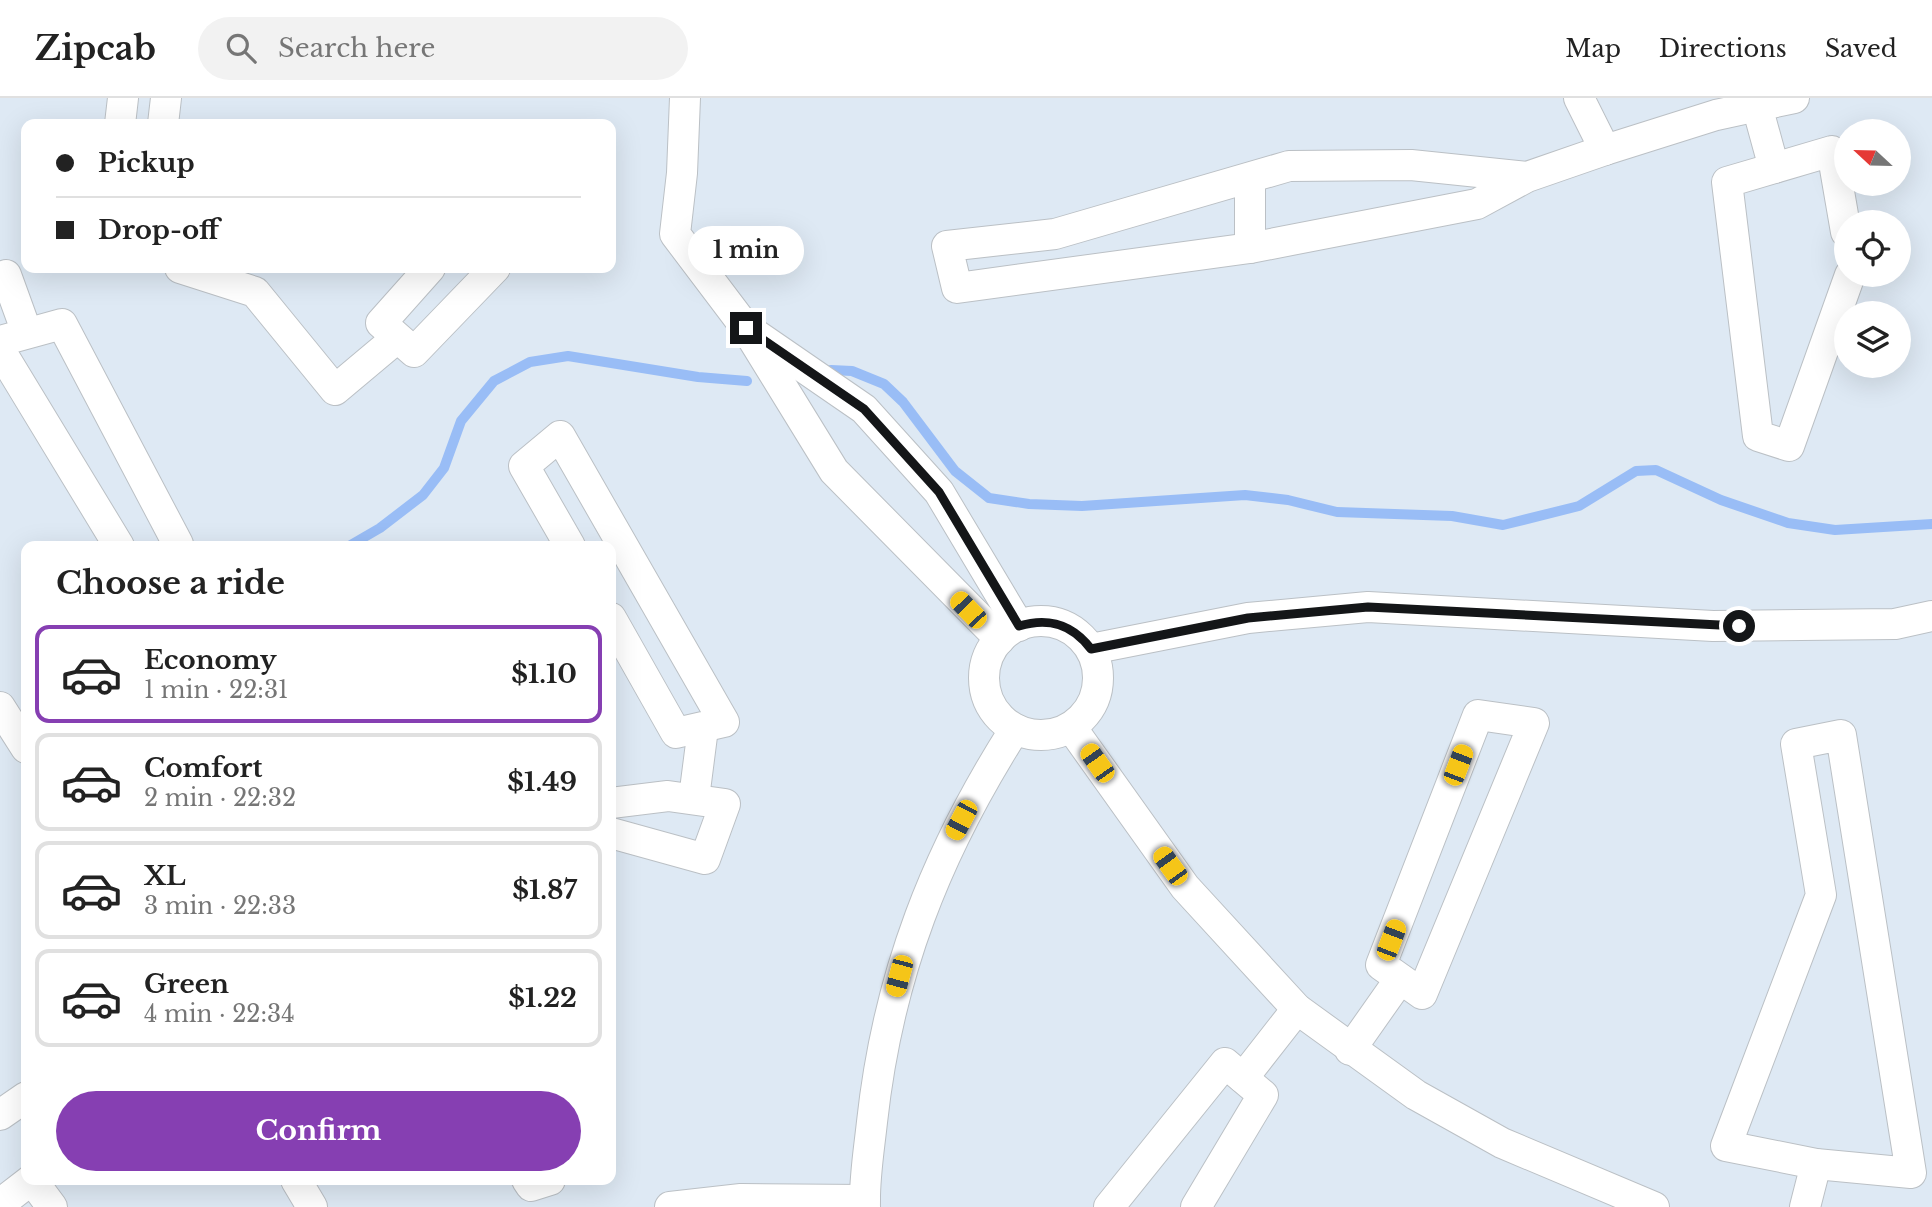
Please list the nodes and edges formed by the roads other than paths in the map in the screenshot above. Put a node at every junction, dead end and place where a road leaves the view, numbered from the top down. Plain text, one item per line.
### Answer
1 (123, 98) edge
2 (166, 98) edge
3 (685, 98) edge
4 (1579, 98) edge
5 (1794, 98) edge
6 (1757, 106) junction
7 (121, 119) edge
8 (164, 119) edge
9 (1605, 150) junction
10 (1774, 168) junction
11 (1527, 177) junction
12 (1250, 178) junction
13 (1842, 210) edge
14 (1250, 248) junction
15 (11, 273) edge
16 (196, 273) edge
17 (426, 273) edge
18 (490, 273) edge
19 (1846, 287) edge
20 (746, 328) junction
21 (14, 337) edge
22 (397, 338) junction
23 (0, 351) edge
24 (116, 541) edge
25 (176, 541) edge
26 (567, 541) edge
27 (1932, 616) edge
28 (616, 627) edge
29 (1009, 632) junction
30 (1091, 649) junction
31 (0, 707) edge
32 (1072, 727) junction
33 (703, 728) junction
34 (1015, 729) junction
35 (21, 740) edge
36 (694, 798) junction
37 (616, 802) edge
38 (616, 834) edge
39 (1400, 979) junction
40 (1297, 1009) junction
41 (1350, 1050) junction
42 (1243, 1079) junction
43 (1816, 1164) junction
44 (16, 1185) edge
45 (299, 1185) edge
46 (1613, 1200) edge
47 (865, 1204) edge
48 (52, 1207) edge
49 (312, 1207) edge
50 (670, 1207) edge
51 (1109, 1207) edge
52 (1196, 1207) edge
53 (1654, 1207) edge
54 (1805, 1207) edge

1 - 7 street
2 - 8 street
3 - 20 street
4 - 9 street
5 - 6 street
6 - 9 street
6 - 10 street
9 - 11 street
10 - 13 street
10 - 19 street
11 - 12 street
11 - 14 street
12 - 14 street
12 - 14 street
15 - 21 street
16 - 22 street
17 - 22 street
18 - 22 street
20 - 29 street
20 - 29 street
21 - 25 street
23 - 24 street
26 - 33 street
27 - 30 street
28 - 33 street
29 - 30 street
29 - 34 street
30 - 32 street
31 - 35 street
32 - 34 street
32 - 40 street
33 - 36 street
34 - 47 street
36 - 37 street
36 - 38 street
39 - 39 street
39 - 41 street
40 - 41 street
40 - 42 street
41 - 46 street
42 - 51 street
42 - 52 street
43 - 43 street
43 - 54 street
44 - 48 street
45 - 49 street
46 - 53 street
47 - 50 street

